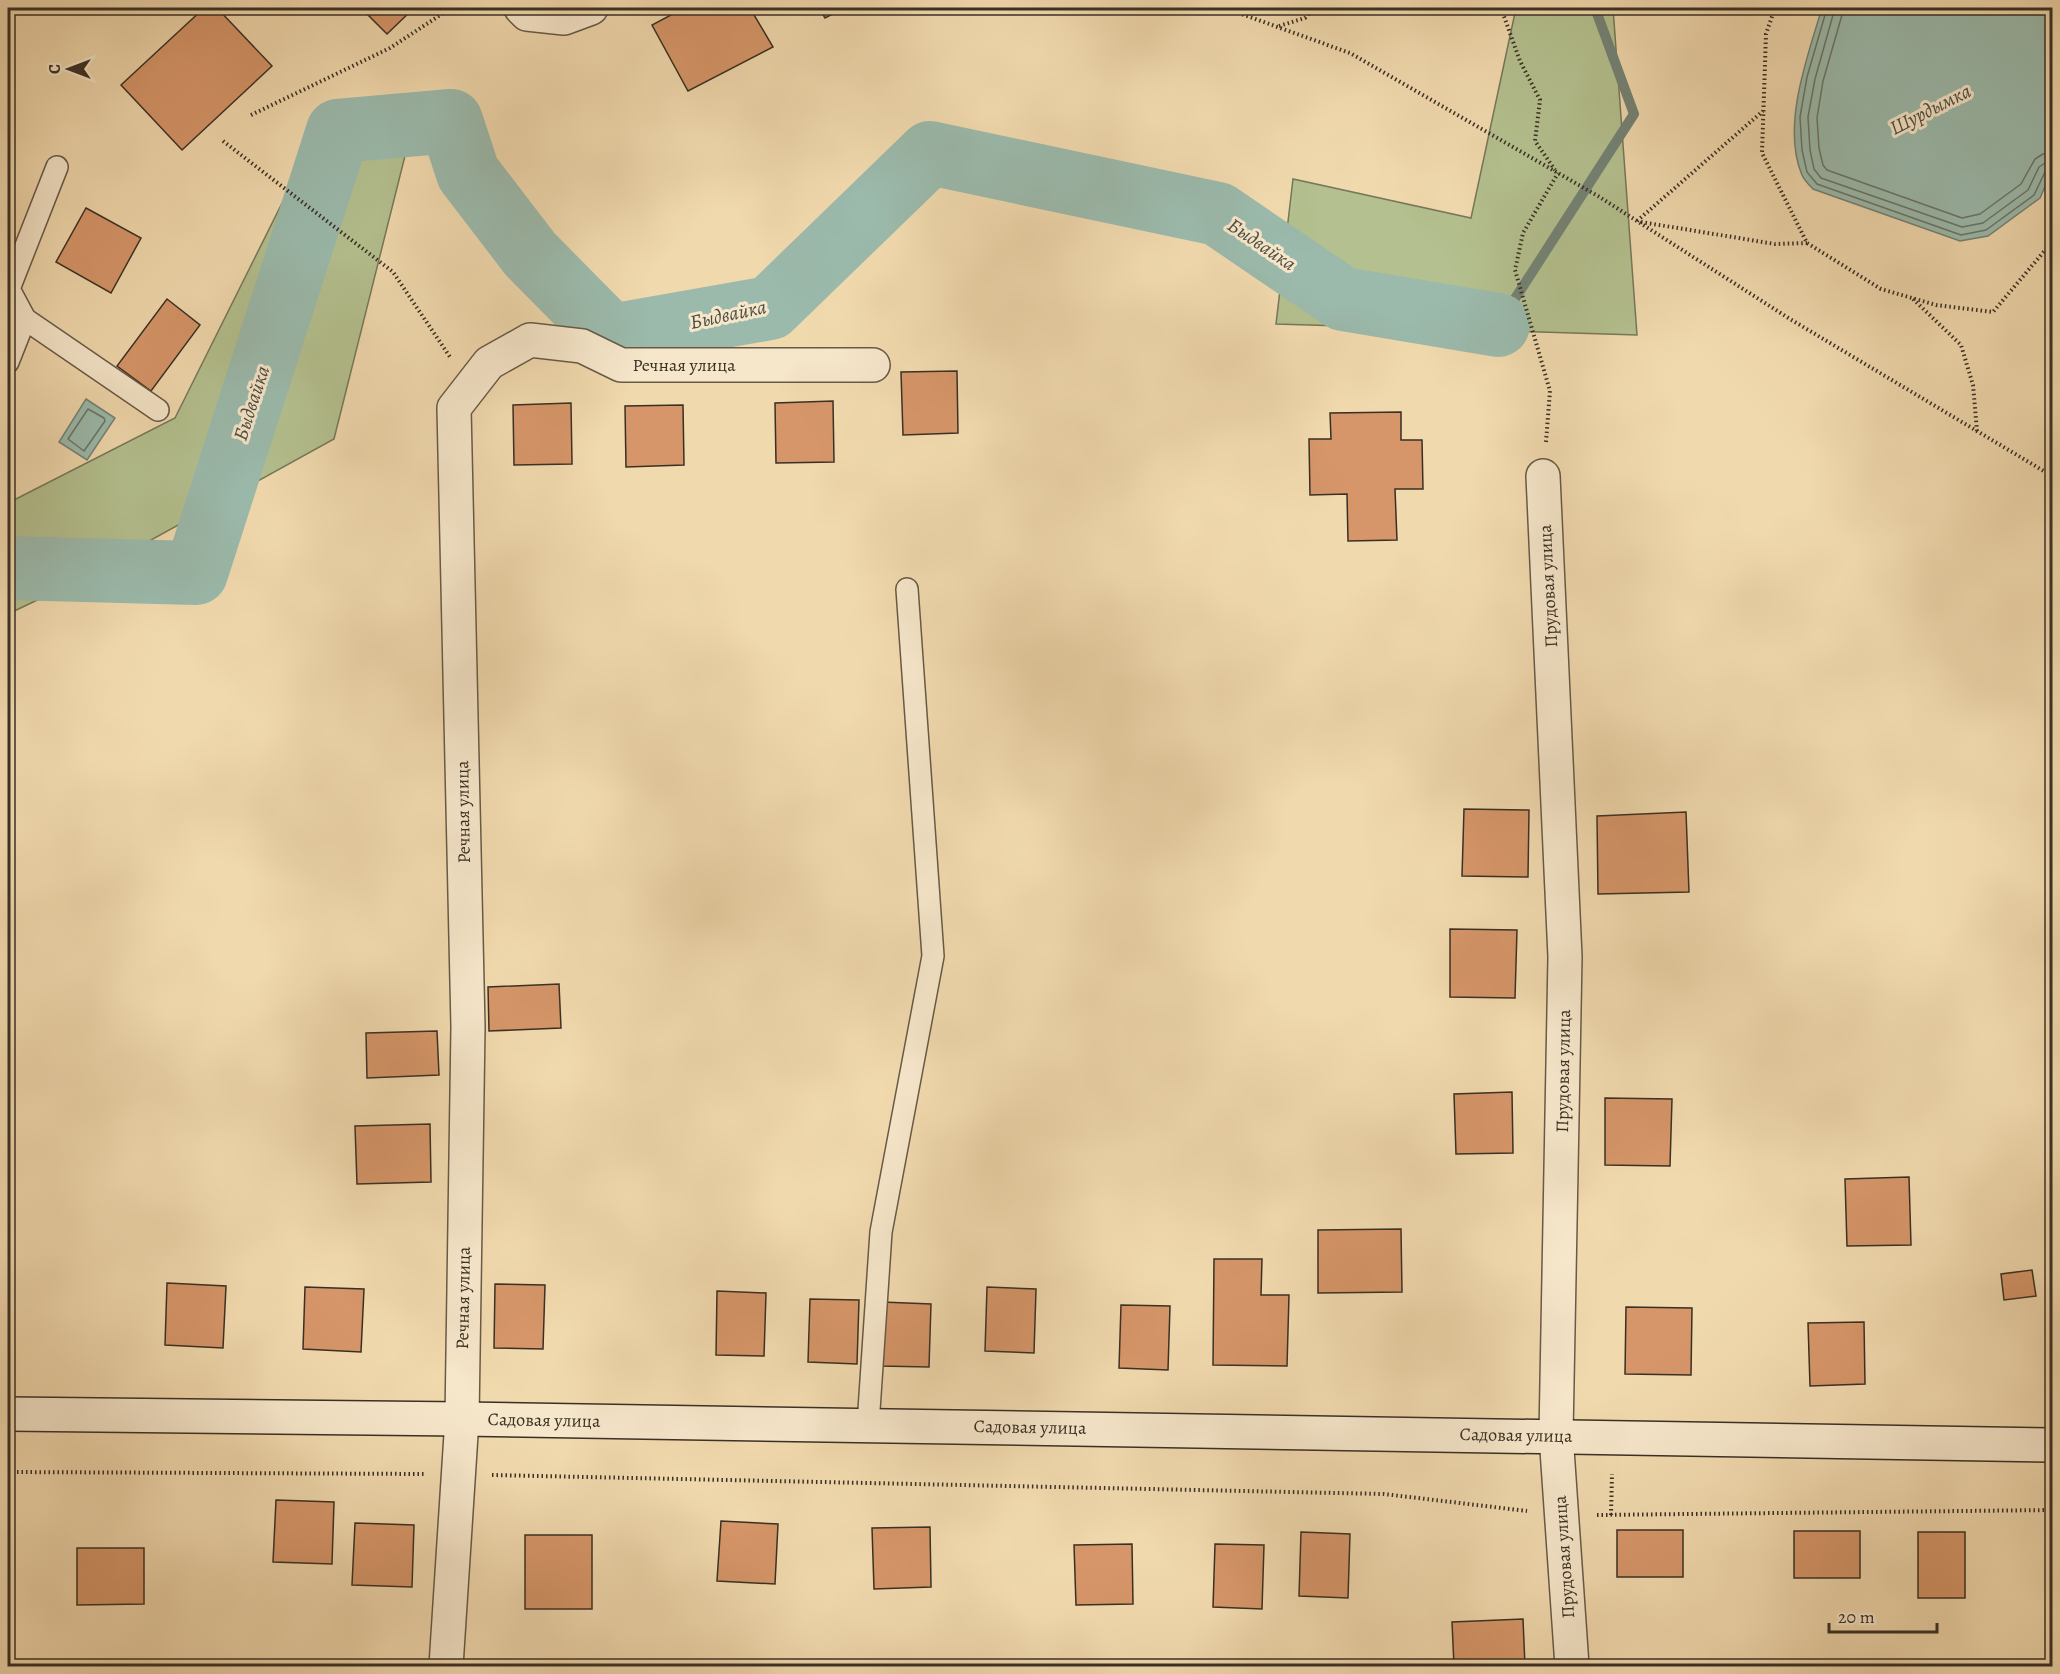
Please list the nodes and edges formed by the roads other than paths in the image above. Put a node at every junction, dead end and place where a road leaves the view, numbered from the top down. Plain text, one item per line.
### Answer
1 (521, 8) edge
2 (591, 8) edge
3 (57, 167) dead end
4 (26, 319) junction
5 (8, 362) edge
6 (873, 365) dead end
7 (158, 410) dead end
8 (1543, 476) road end
9 (907, 589) dead end
10 (8, 1414) edge
11 (462, 1419) junction
12 (868, 1425) junction
13 (1556, 1435) junction
14 (2052, 1444) edge
15 (446, 1666) edge
16 (1572, 1666) edge

1 - 2 street
3 - 4 lane
4 - 5 lane
4 - 7 lane
6 - 11 street, Речная улица
8 - 13 street, Прудовая улица
9 - 12 lane
10 - 11 street, Садовая улица
11 - 12 street, Садовая улица
11 - 15 street, Речная улица
12 - 13 street, Садовая улица
13 - 14 street, Садовая улица
13 - 16 street, Прудовая улица

